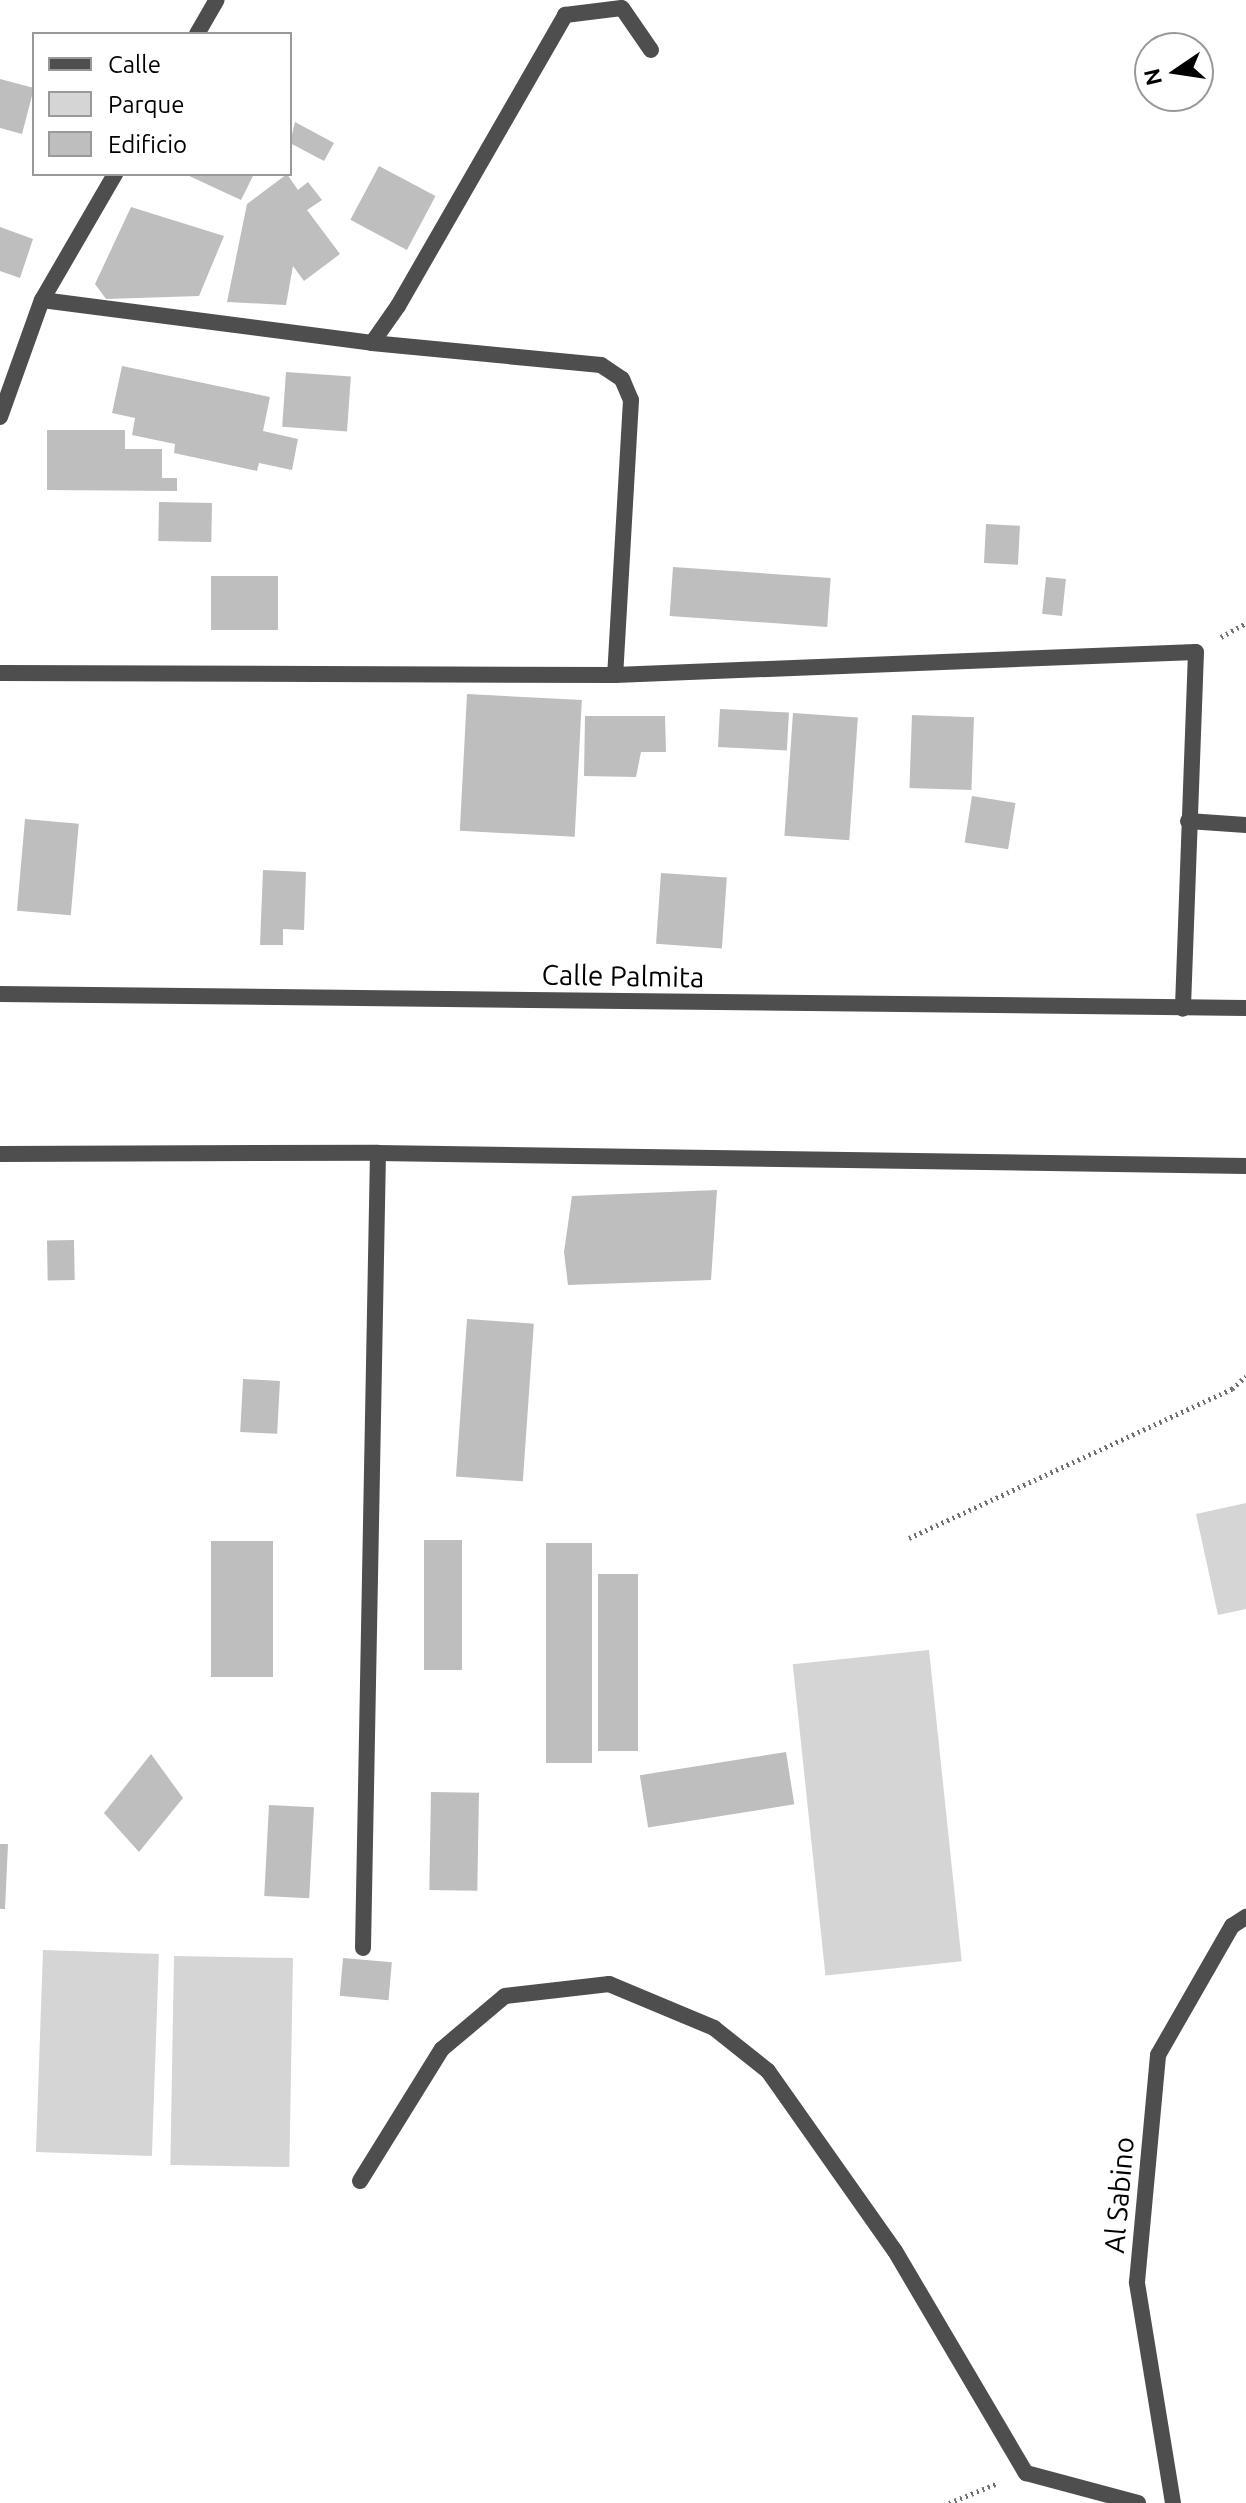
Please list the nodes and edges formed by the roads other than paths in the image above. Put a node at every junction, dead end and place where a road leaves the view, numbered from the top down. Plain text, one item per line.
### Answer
1 (217, 0) edge
2 (198, 32) edge
3 (651, 50) dead end
4 (114, 176) edge
5 (42, 300) junction
6 (372, 343) junction
7 (0, 417) edge
8 (0, 673) edge
9 (615, 675) junction
10 (1188, 821) junction
11 (1246, 825) edge
12 (0, 994) edge
13 (1246, 1008) edge
14 (1183, 1009) junction
15 (378, 1153) junction
16 (0, 1154) edge
17 (1246, 1166) edge
18 (1246, 1917) edge
19 (363, 1948) dead end
20 (360, 2181) dead end
21 (1138, 2503) edge
22 (1173, 2503) edge

1 - 2 street
3 - 6 street
4 - 5 street
5 - 6 street
5 - 7 street
6 - 9 street
8 - 9 street
9 - 10 street
10 - 11 street
10 - 14 street
12 - 14 street, Calle Palmita
13 - 14 street, Calle Palmita
15 - 16 street
15 - 17 street
15 - 19 street
18 - 22 street, Al Sabino
20 - 21 street

